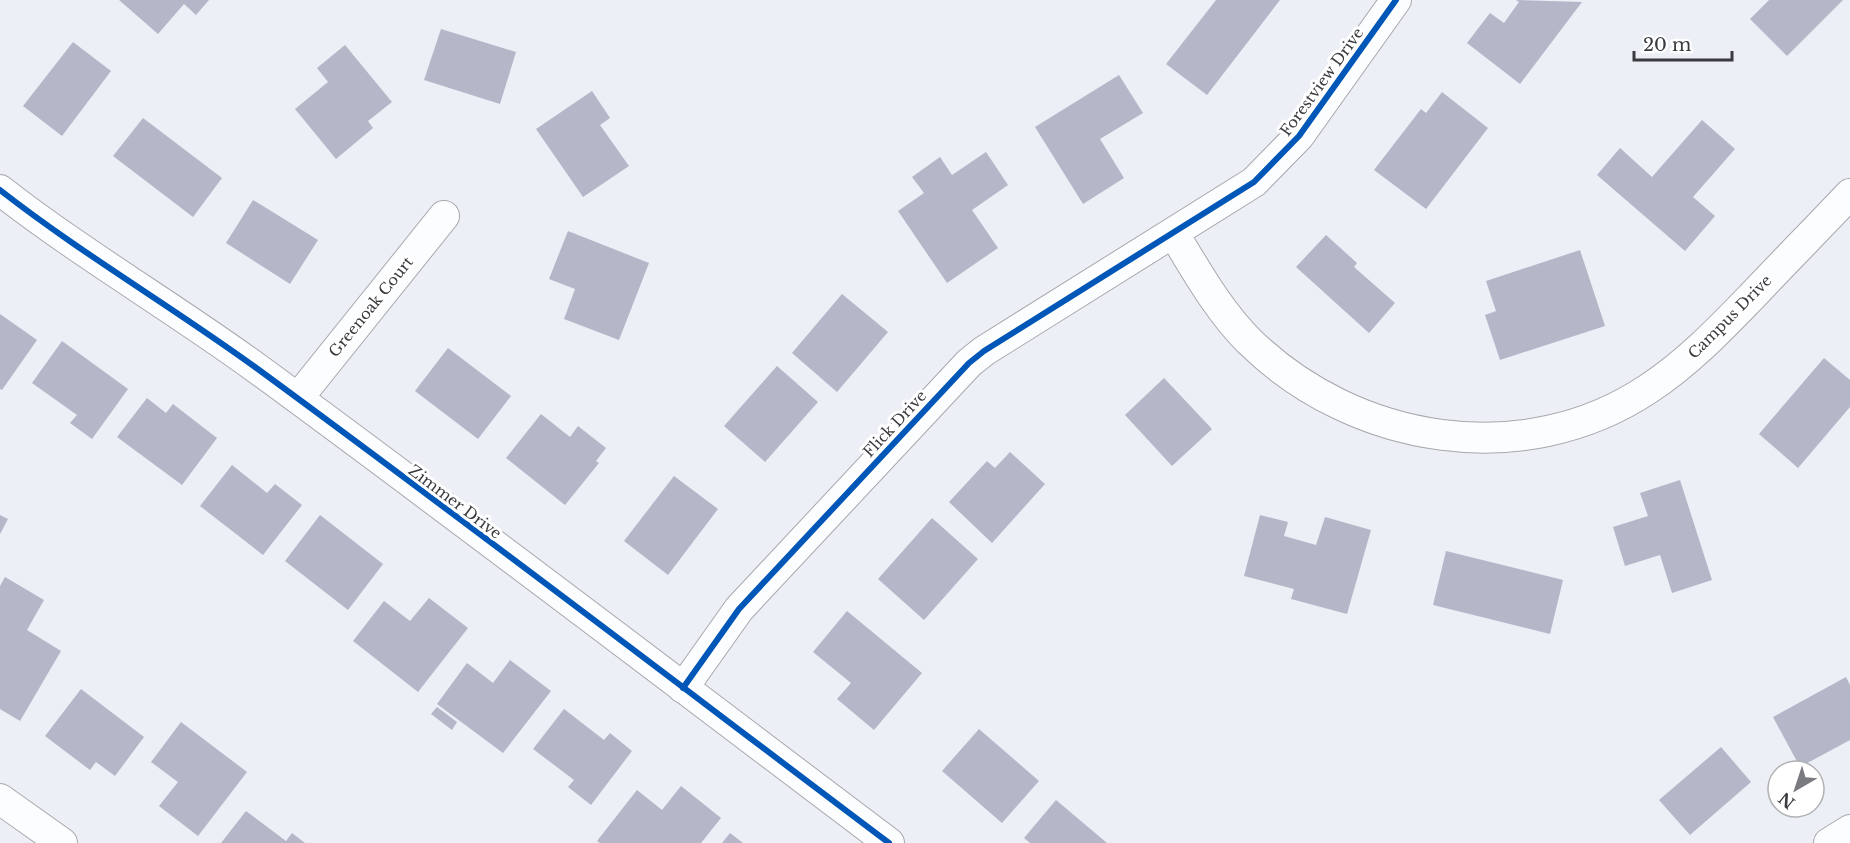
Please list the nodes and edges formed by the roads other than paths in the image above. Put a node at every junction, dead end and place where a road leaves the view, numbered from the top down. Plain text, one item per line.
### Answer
1 (1396, 0) edge
2 (0, 190) edge
3 (1850, 194) edge
4 (444, 216) dead end
5 (1174, 234) junction
6 (298, 398) junction
7 (683, 688) junction
8 (0, 800) edge
9 (1850, 830) edge
10 (62, 843) edge
11 (889, 843) edge
12 (1829, 843) edge

1 - 5 street, Forestview Drive
2 - 6 street, Zimmer Drive
3 - 5 street, Campus Drive
4 - 6 street, Greenoak Court
5 - 7 street, Flick Drive
6 - 7 street, Zimmer Drive
7 - 11 street, Zimmer Drive
8 - 10 street
9 - 12 street

